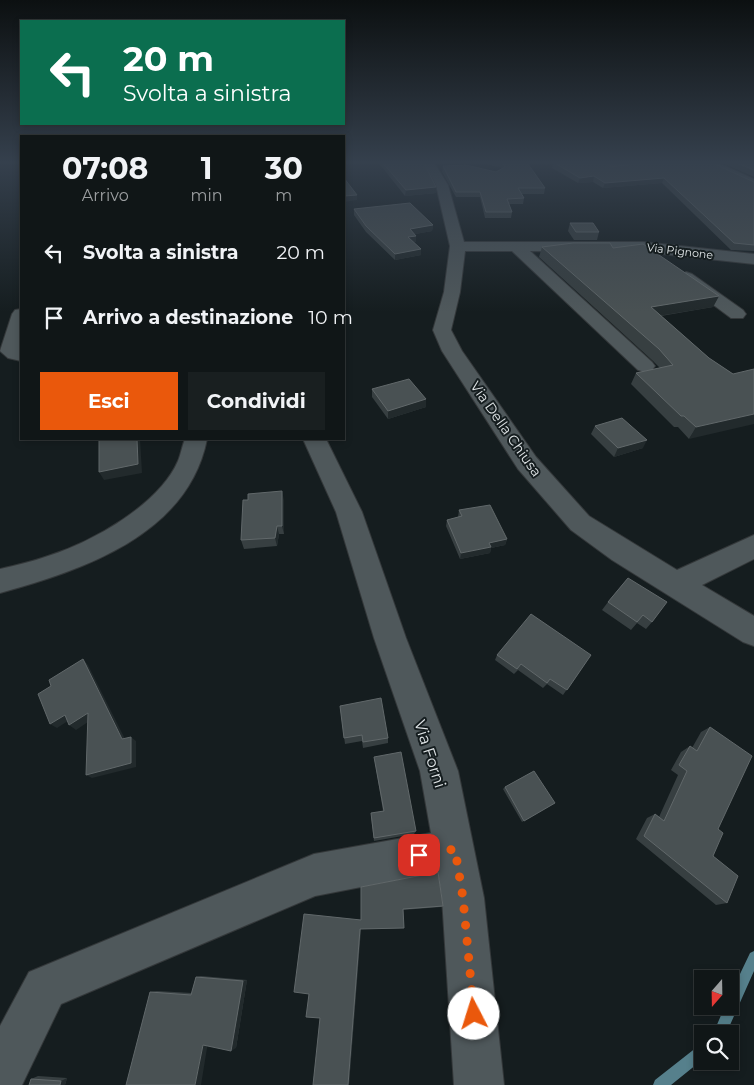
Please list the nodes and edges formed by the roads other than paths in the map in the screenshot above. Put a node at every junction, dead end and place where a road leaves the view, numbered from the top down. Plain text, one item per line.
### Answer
1 (449, 212) edge
2 (458, 246) junction
3 (643, 246) junction
4 (517, 247) junction
5 (750, 266) edge
6 (20, 310) edge
7 (737, 314) dead end
8 (20, 316) edge
9 (0, 324) edge
10 (20, 355) edge
11 (645, 366) dead end
12 (196, 440) edge
13 (315, 440) edge
14 (754, 546) edge
15 (0, 581) edge
16 (677, 584) junction
17 (754, 632) edge
18 (455, 849) junction
19 (0, 1077) edge
20 (479, 1085) edge

1 - 2 street, Via Della Chiusa
2 - 4 street, Via Pignone
2 - 16 street, Via Della Chiusa
3 - 4 street, Via Pignone
3 - 5 street, Via Pignone
3 - 7 street
4 - 11 street
6 - 9 street
8 - 10 street
12 - 15 street
13 - 18 street, Via Forni
14 - 16 street
16 - 17 street, Via Della Chiusa
18 - 19 street
18 - 20 street, Via Forni

